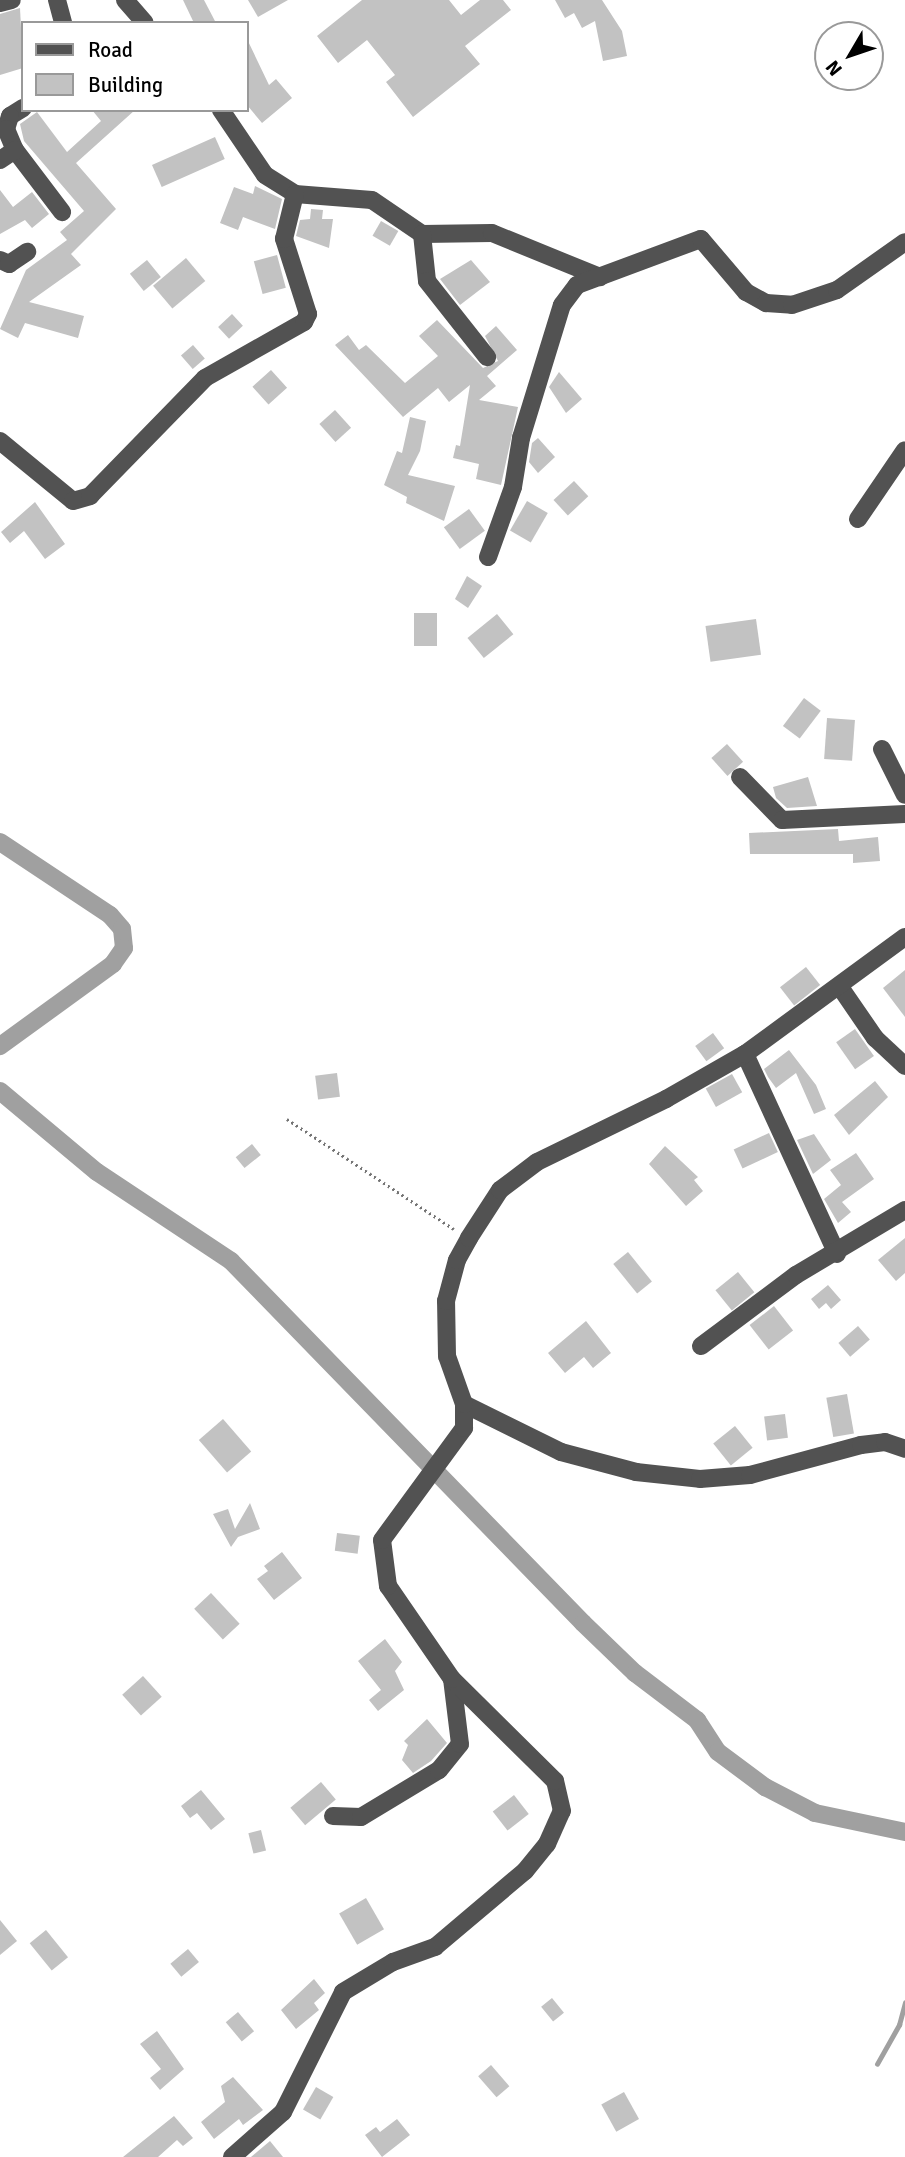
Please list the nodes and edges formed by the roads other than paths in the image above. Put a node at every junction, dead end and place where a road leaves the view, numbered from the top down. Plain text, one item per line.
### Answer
1 (12, 0) edge
2 (57, 0) edge
3 (125, 0) edge
4 (0, 3) edge
5 (62, 21) edge
6 (143, 21) edge
7 (21, 109) edge
8 (222, 112) edge
9 (8, 155) edge
10 (295, 194) junction
11 (62, 212) dead end
12 (422, 234) junction
13 (905, 242) edge
14 (27, 252) dead end
15 (0, 260) edge
16 (600, 276) junction
17 (487, 357) dead end
18 (0, 441) edge
19 (905, 450) edge
20 (858, 519) dead end
21 (488, 557) dead end
22 (881, 749) dead end
23 (740, 777) dead end
24 (905, 794) edge
25 (905, 814) edge
26 (905, 937) edge
27 (840, 987) junction
28 (745, 1054) junction
29 (905, 1066) edge
30 (905, 1210) edge
31 (837, 1254) junction
32 (701, 1346) dead end
33 (464, 1404) junction
34 (905, 1449) edge
35 (452, 1679) junction
36 (332, 1816) dead end
37 (232, 2157) edge

1 - 4 street
2 - 5 street
3 - 6 street
7 - 9 street
8 - 10 street
9 - 11 street
10 - 12 street
10 - 18 street
12 - 16 street
12 - 17 street
13 - 16 street
14 - 15 street
16 - 21 street
19 - 20 street
22 - 24 street
23 - 25 street
26 - 27 street
27 - 28 street
27 - 29 street
28 - 31 street
28 - 33 street
30 - 31 street
31 - 32 street
33 - 34 street
33 - 35 street
35 - 36 street
35 - 37 street

